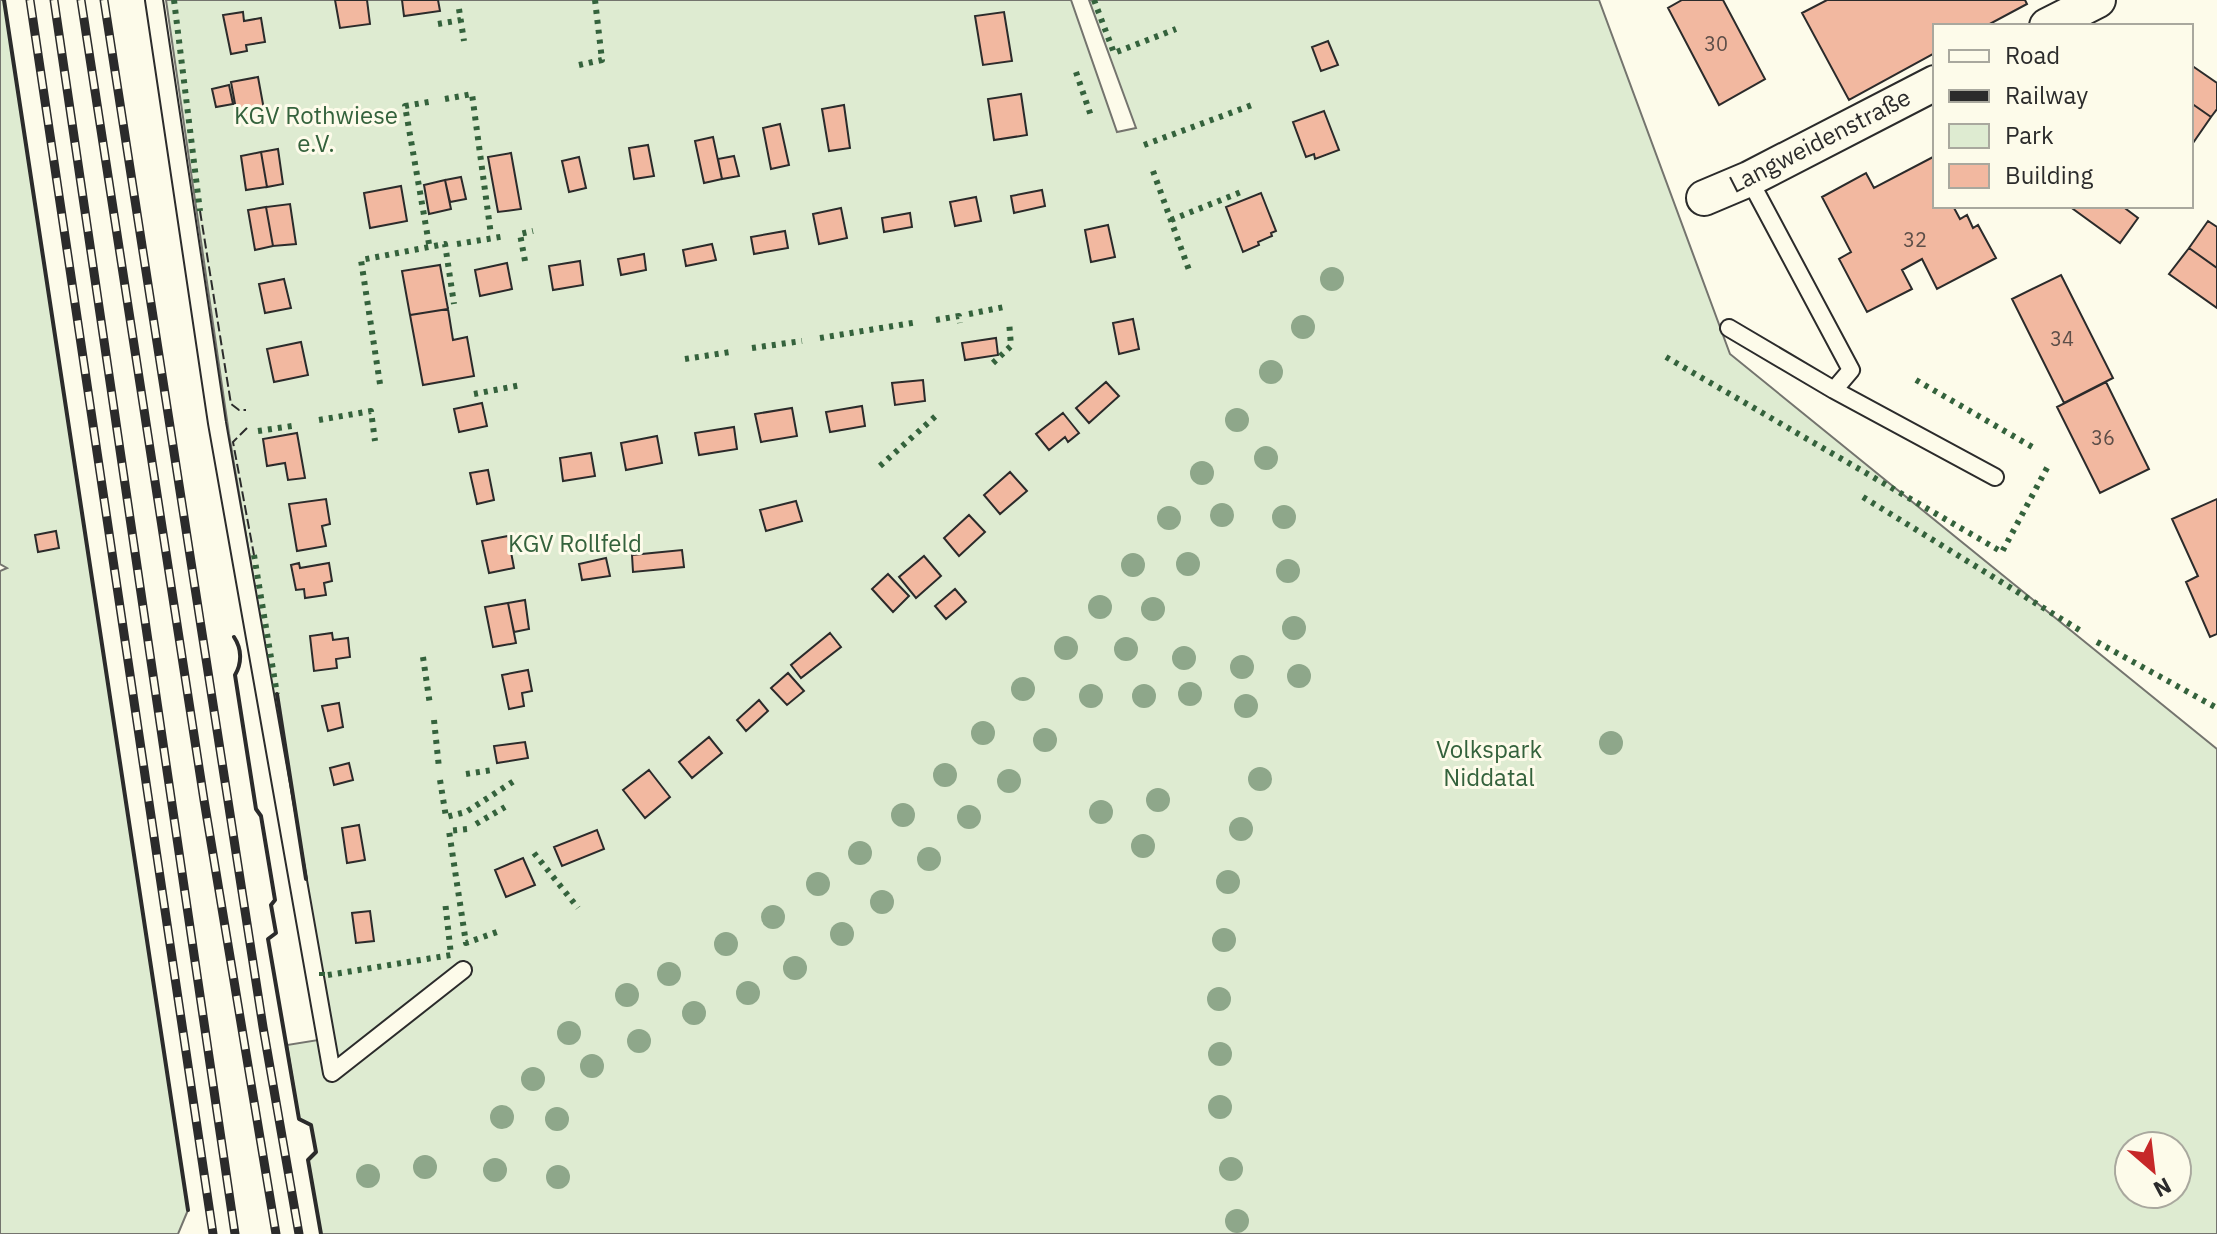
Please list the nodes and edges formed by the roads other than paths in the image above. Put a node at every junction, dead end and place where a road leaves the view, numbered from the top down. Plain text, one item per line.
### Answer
1 (154, 0) edge
2 (2098, 0) edge
3 (2051, 24) edge
4 (1933, 84) edge
5 (1749, 179) junction
6 (1704, 198) dead end
7 (1729, 328) dead end
8 (1834, 390) junction
9 (1995, 477) dead end
10 (463, 970) dead end

1 - 10 lane
2 - 3 street
4 - 5 street, Langweidenstraße
5 - 6 street, Langweidenstraße
5 - 8 lane
7 - 8 lane
8 - 9 lane

